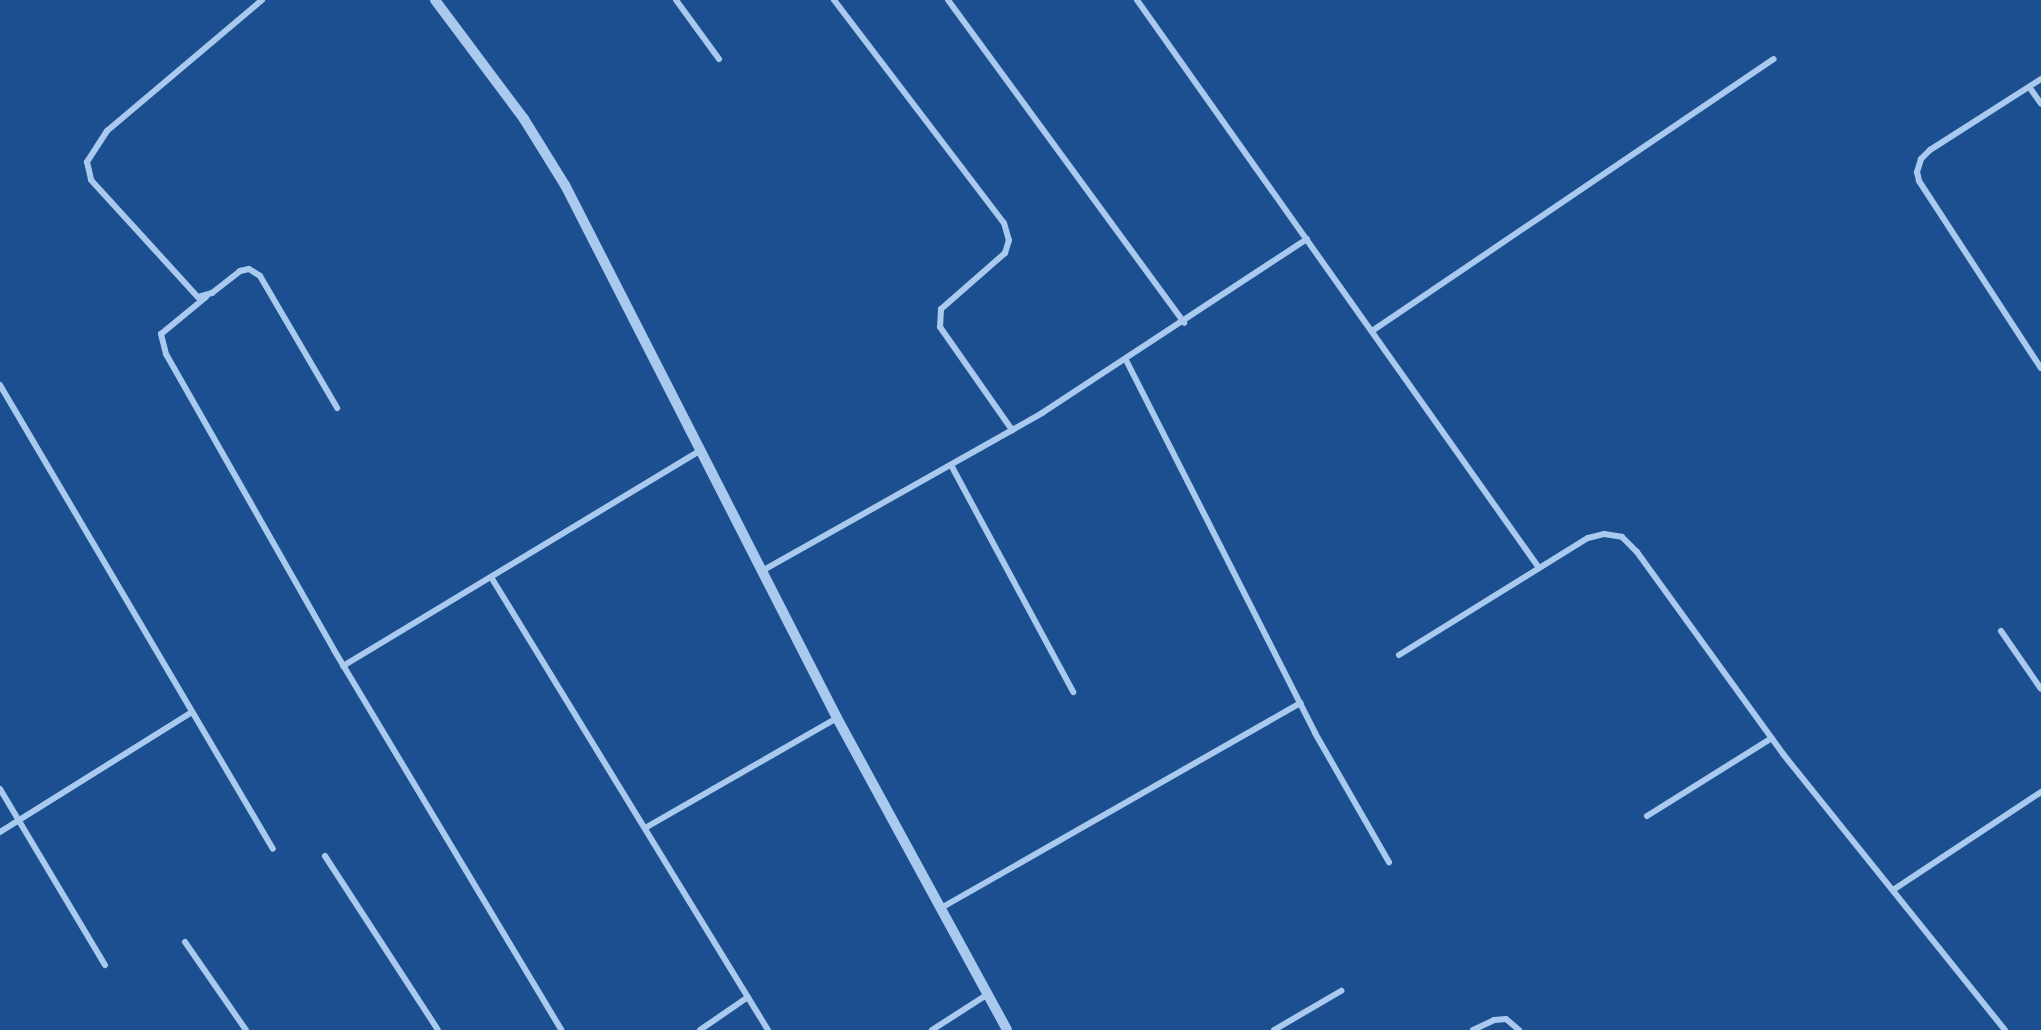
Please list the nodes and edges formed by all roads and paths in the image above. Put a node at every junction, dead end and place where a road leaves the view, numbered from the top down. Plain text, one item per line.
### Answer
1 (262, 0) edge
2 (435, 0) edge
3 (676, 0) edge
4 (834, 0) edge
5 (948, 0) edge
6 (1137, 0) edge
7 (719, 59) dead end
8 (1773, 59) dead end
9 (2041, 79) edge
10 (2030, 88) junction
11 (2041, 104) edge
12 (1307, 239) junction
13 (206, 297) junction
14 (1184, 323) junction
15 (1372, 331) junction
16 (1126, 360) junction
17 (2041, 368) edge
18 (0, 385) edge
19 (337, 408) dead end
20 (1012, 430) junction
21 (700, 450) junction
22 (951, 465) junction
23 (1539, 568) junction
24 (762, 571) junction
25 (491, 577) junction
26 (2001, 631) dead end
27 (1399, 656) dead end
28 (343, 666) junction
29 (2041, 689) edge
30 (1073, 692) dead end
31 (1301, 702) junction
32 (192, 712) junction
33 (837, 718) junction
34 (1772, 738) junction
35 (0, 789) edge
36 (2041, 792) edge
37 (1647, 816) dead end
38 (18, 820) junction
39 (645, 828) junction
40 (0, 832) edge
41 (273, 849) dead end
42 (325, 856) dead end
43 (1389, 862) dead end
44 (1893, 890) junction
45 (941, 908) junction
46 (185, 942) dead end
47 (105, 965) dead end
48 (1341, 991) dead end
49 (988, 994) junction
50 (748, 997) junction
51 (246, 1030) edge
52 (438, 1030) edge
53 (561, 1030) edge
54 (700, 1030) edge
55 (768, 1030) edge
56 (932, 1030) edge
57 (1007, 1030) edge
58 (1274, 1030) edge
59 (1473, 1030) edge
60 (1519, 1030) edge
61 (2006, 1030) edge

1 - 13 street
2 - 21 street
3 - 7 street
4 - 20 street
5 - 14 street
6 - 12 street
8 - 15 street
9 - 10 street
10 - 11 street
10 - 17 street
12 - 14 street
12 - 15 street
13 - 19 street
13 - 28 street
14 - 16 street
15 - 23 street
16 - 20 street
16 - 31 street
18 - 32 street
20 - 22 street
21 - 24 street
21 - 25 street
22 - 24 street
22 - 30 street
23 - 27 street
23 - 34 street
24 - 33 street
25 - 28 street
25 - 39 street
26 - 29 street
28 - 53 street
31 - 43 street
31 - 45 street
32 - 38 street
32 - 41 street
33 - 39 street
33 - 45 street
34 - 37 street
34 - 44 street
35 - 38 street
36 - 44 street
38 - 40 street
38 - 47 street
39 - 50 street
42 - 52 street
44 - 61 street
45 - 49 street
46 - 51 street
48 - 58 street
49 - 56 street
49 - 57 street
50 - 54 street
50 - 55 street
59 - 60 street

